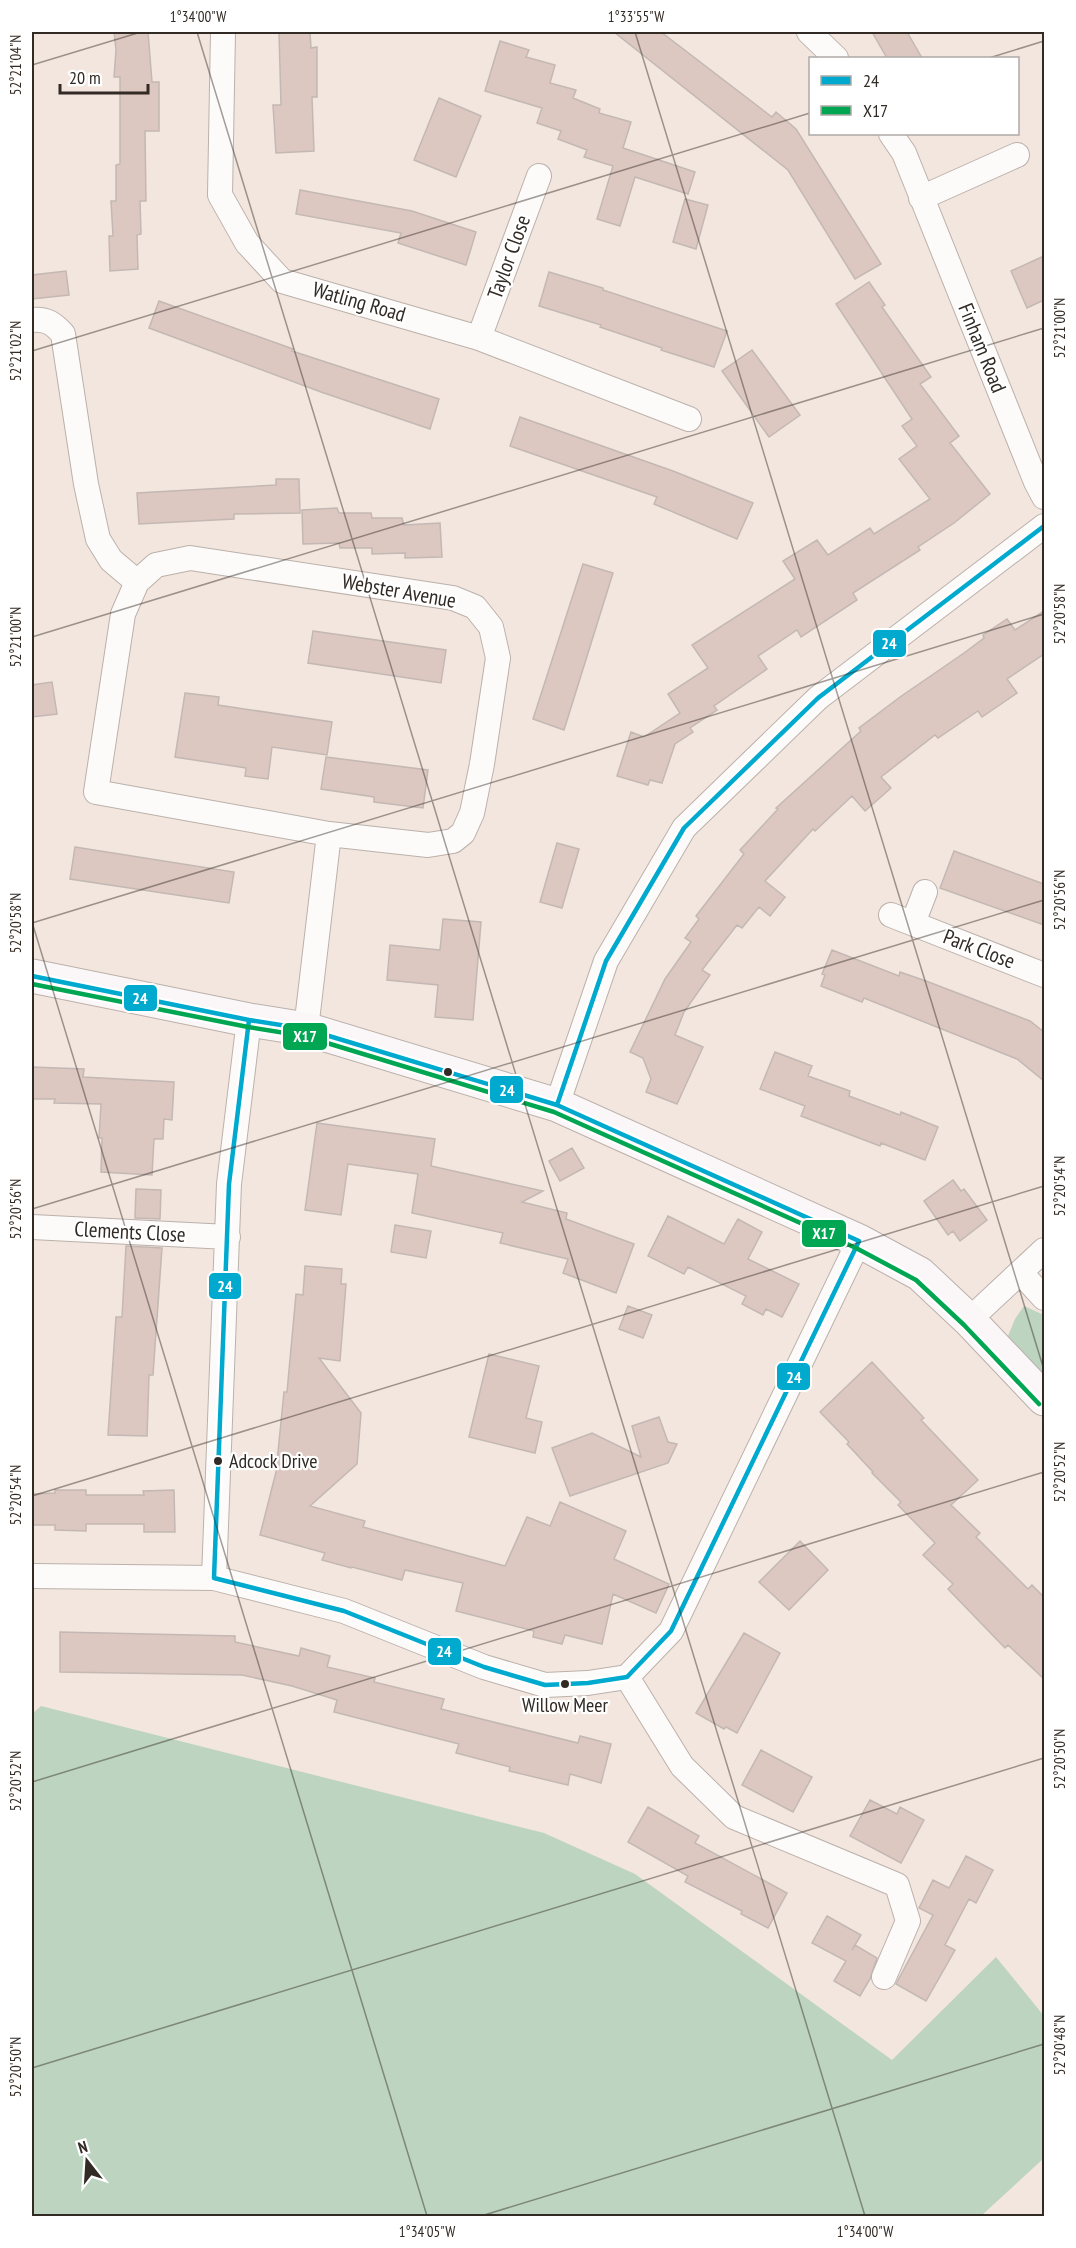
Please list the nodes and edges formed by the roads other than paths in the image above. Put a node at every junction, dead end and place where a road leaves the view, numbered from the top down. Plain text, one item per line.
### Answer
1 (223, 32) edge
2 (809, 32) edge
3 (835, 57) edge
4 (892, 135) edge
5 (1017, 154) dead end
6 (540, 176) dead end
7 (921, 198) junction
8 (32, 320) edge
9 (479, 338) junction
10 (689, 419) dead end
11 (1044, 497) edge
12 (1044, 526) edge
13 (137, 582) junction
14 (329, 834) junction
15 (925, 892) dead end
16 (1044, 975) edge
17 (32, 976) edge
18 (249, 1020) junction
19 (306, 1029) junction
20 (557, 1106) junction
21 (32, 1227) edge
22 (228, 1237) junction
23 (859, 1241) junction
24 (1044, 1251) edge
25 (1020, 1272) junction
26 (1044, 1298) edge
27 (969, 1320) junction
28 (1044, 1399) edge
29 (32, 1576) edge
30 (214, 1578) junction
31 (627, 1677) junction
32 (884, 1977) dead end

1 - 9 street, Watling Road
2 - 3 street
4 - 7 street, Finham Road
5 - 7 street
6 - 9 street, Taylor Close
7 - 11 street, Finham Road
8 - 13 street
9 - 10 street, Watling Road
12 - 20 street
13 - 14 street, Webster Avenue
13 - 14 street, Webster Avenue
14 - 19 street
15 - 16 street, Park Close
17 - 18 street
18 - 19 street
18 - 22 street
19 - 20 street
20 - 23 street
21 - 22 street, Clements Close
22 - 30 street
23 - 27 street
23 - 31 street
24 - 25 street
25 - 26 street
25 - 27 street
27 - 28 street
29 - 30 street
30 - 31 street
31 - 32 street

